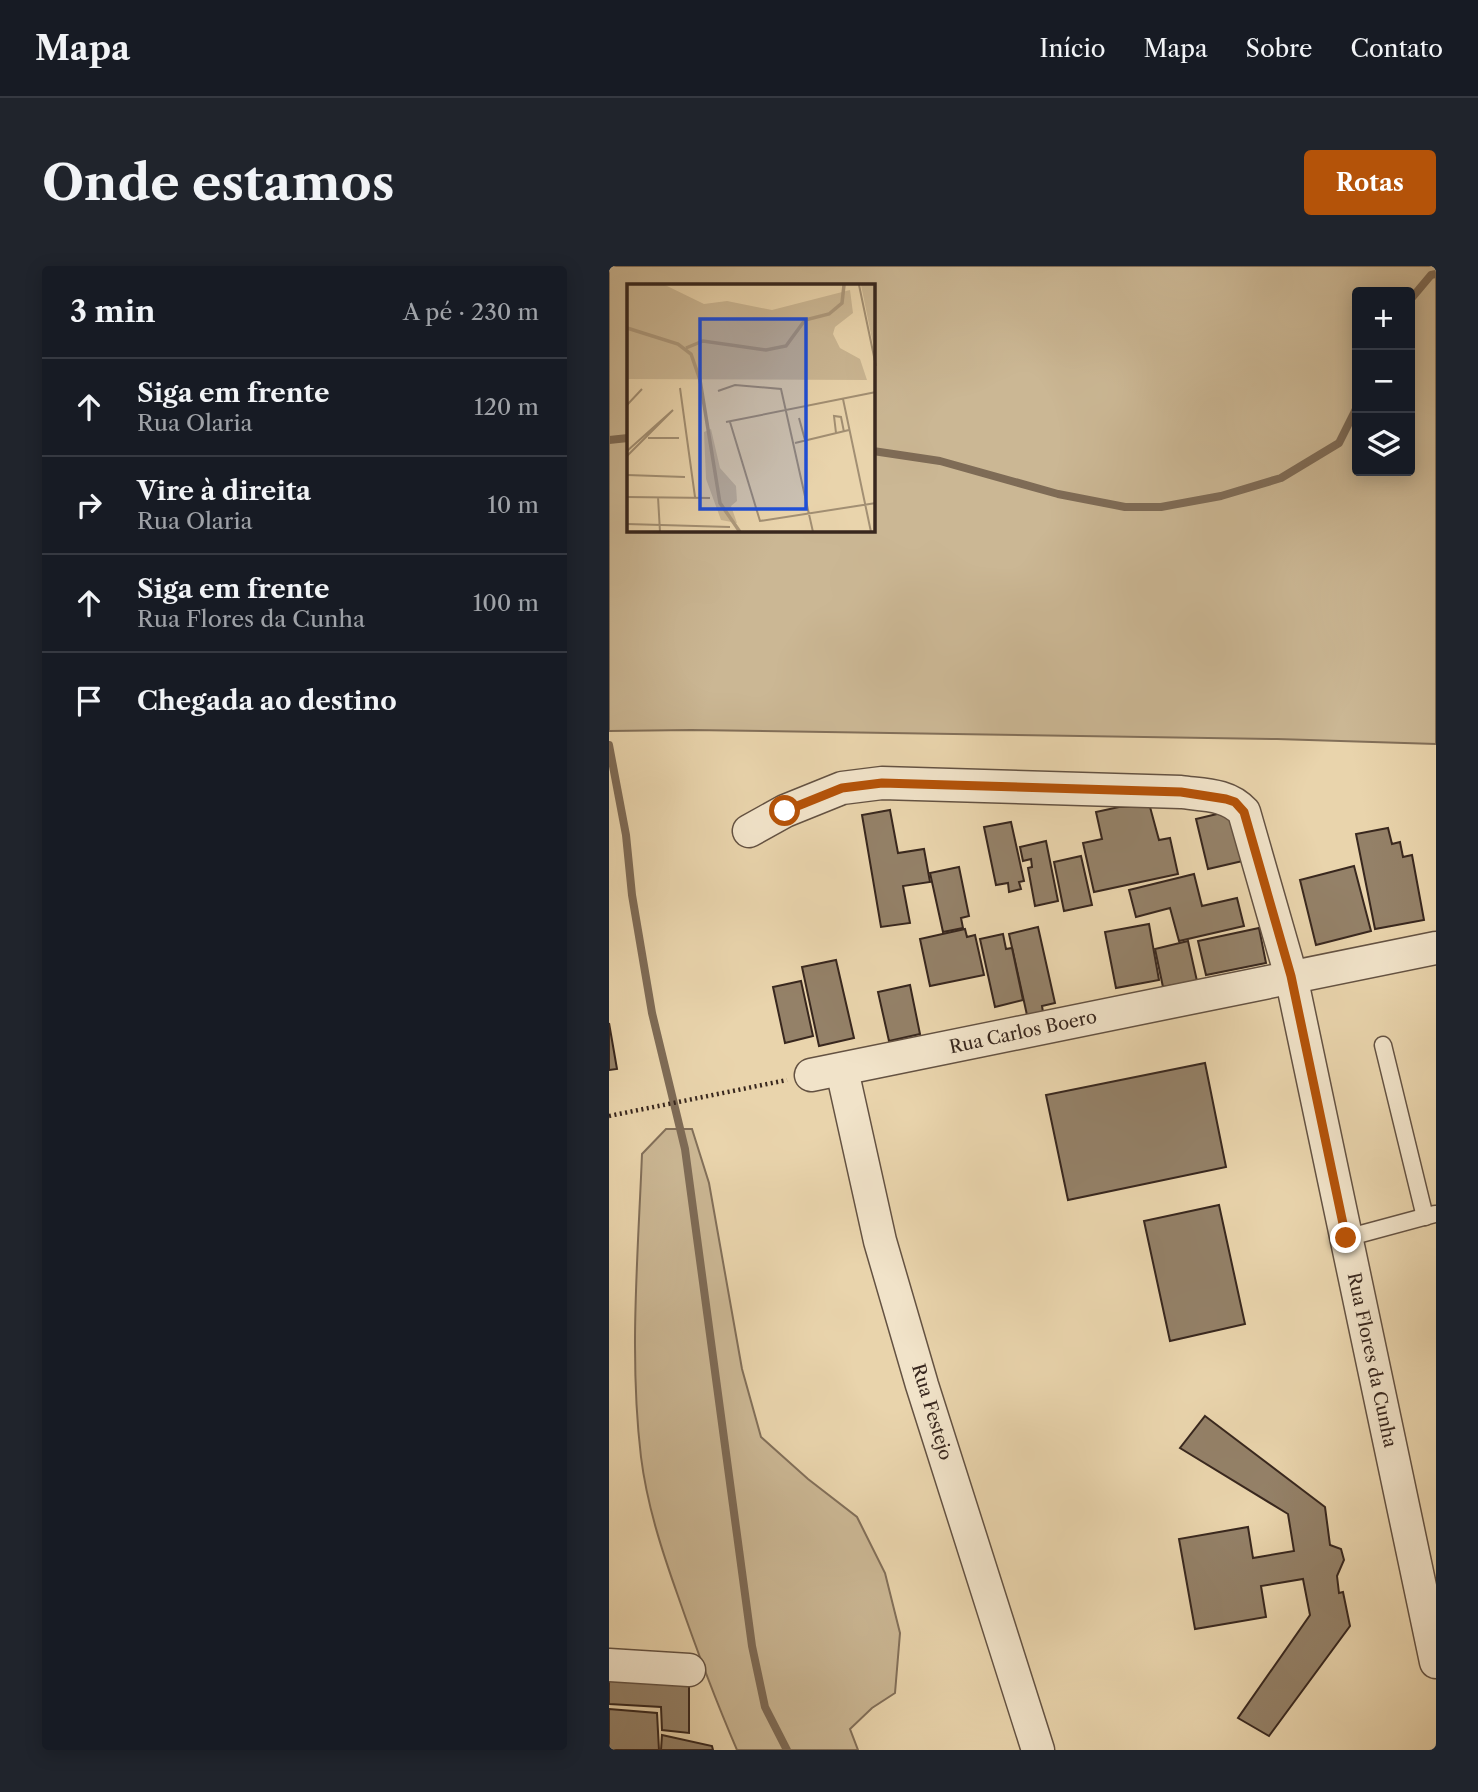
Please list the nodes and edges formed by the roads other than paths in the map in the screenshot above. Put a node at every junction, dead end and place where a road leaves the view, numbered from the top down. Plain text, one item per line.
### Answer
1 (749, 831) dead end
2 (1436, 948) edge
3 (1291, 976) junction
4 (1383, 1045) dead end
5 (842, 1070) junction
6 (811, 1075) road end
7 (1431, 1215) edge
8 (1346, 1238) junction
9 (1436, 1662) edge
10 (609, 1665) edge
11 (689, 1670) dead end
12 (1038, 1750) edge

1 - 3 street, Rua Flores da Cunha
2 - 3 street, Rua Carlos Boero
3 - 5 street, Rua Carlos Boero
3 - 8 street, Rua Flores da Cunha
4 - 7 lane
5 - 6 street, Rua Carlos Boero
5 - 12 street, Rua Festejo
7 - 8 lane
8 - 9 street, Rua Flores da Cunha
10 - 11 street

